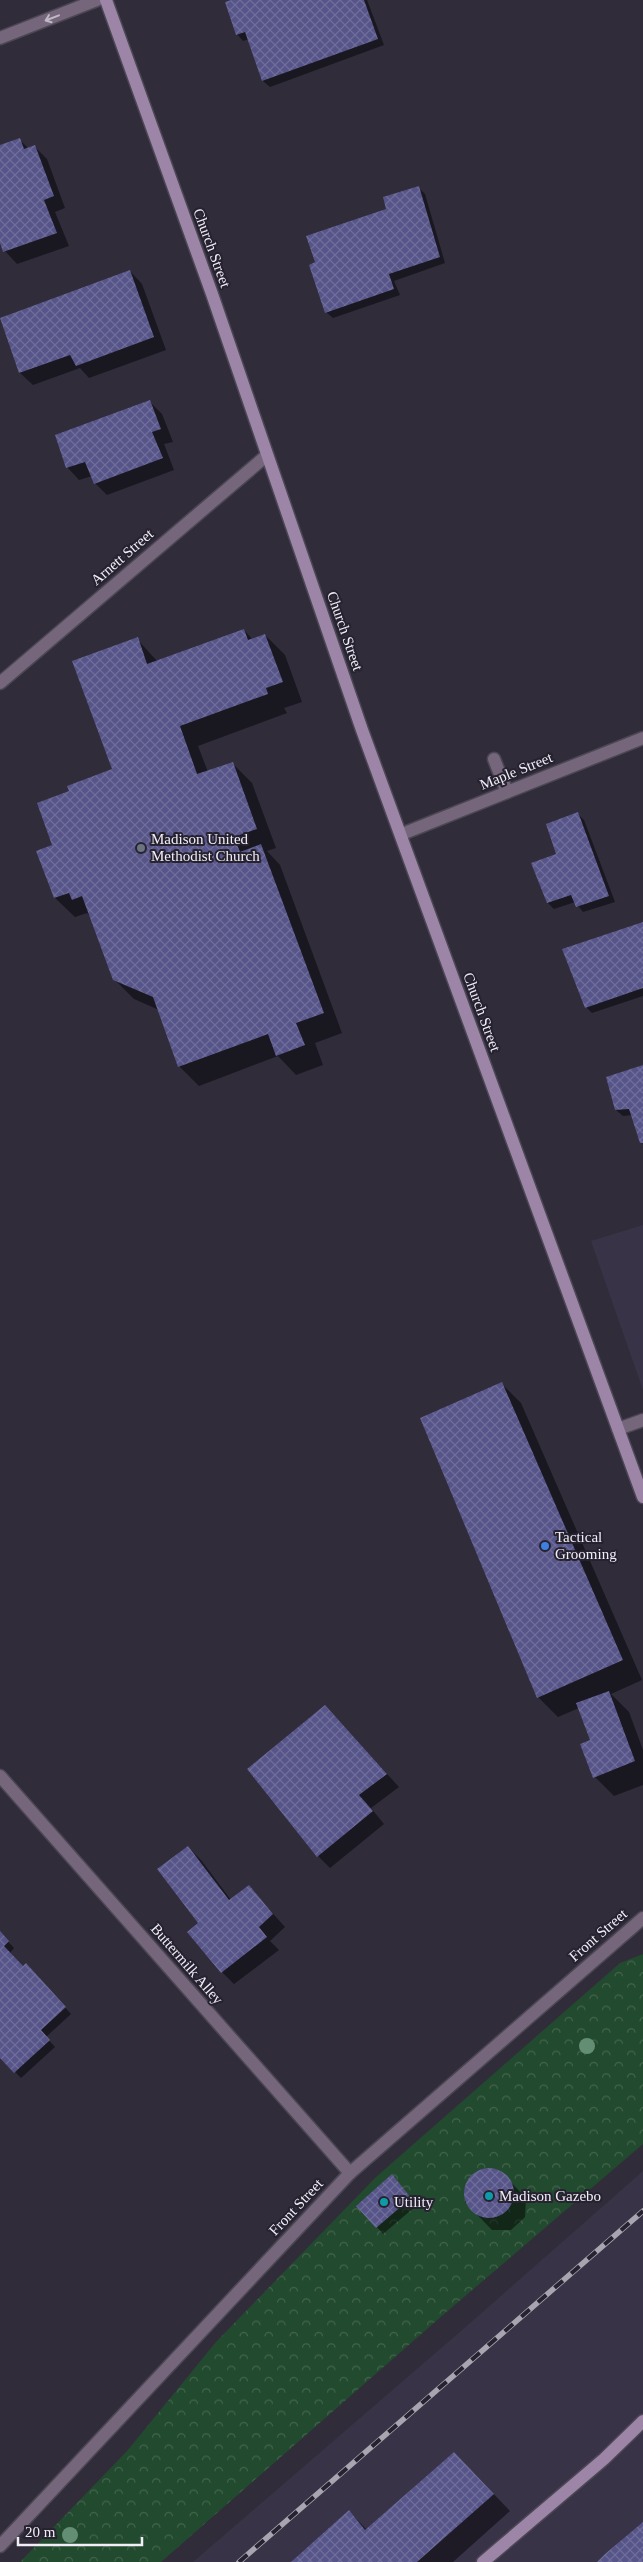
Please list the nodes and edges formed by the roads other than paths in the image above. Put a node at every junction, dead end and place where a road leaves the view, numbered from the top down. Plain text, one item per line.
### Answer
1 (97, 0) edge
2 (106, 0) edge
3 (0, 38) edge
4 (266, 456) junction
5 (0, 683) edge
6 (643, 738) edge
7 (494, 760) dead end
8 (507, 792) junction
9 (402, 834) junction
10 (643, 1420) edge
11 (618, 1429) junction
12 (643, 1497) edge
13 (0, 1776) edge
14 (643, 1918) edge
15 (350, 2173) junction
16 (643, 2421) edge
17 (0, 2546) edge
18 (483, 2562) edge

1 -> 3 street
2 - 4 street, Church Street
4 - 5 street, Arnett Street
4 - 9 street, Church Street
6 - 8 street, Maple Street
7 - 8 street
8 - 9 street, Maple Street
9 - 11 street, Church Street
10 - 11 street
11 - 12 street, Church Street
13 - 15 street, Buttermilk Alley
14 - 15 street, Front Street
15 - 17 street, Front Street
16 - 18 street

